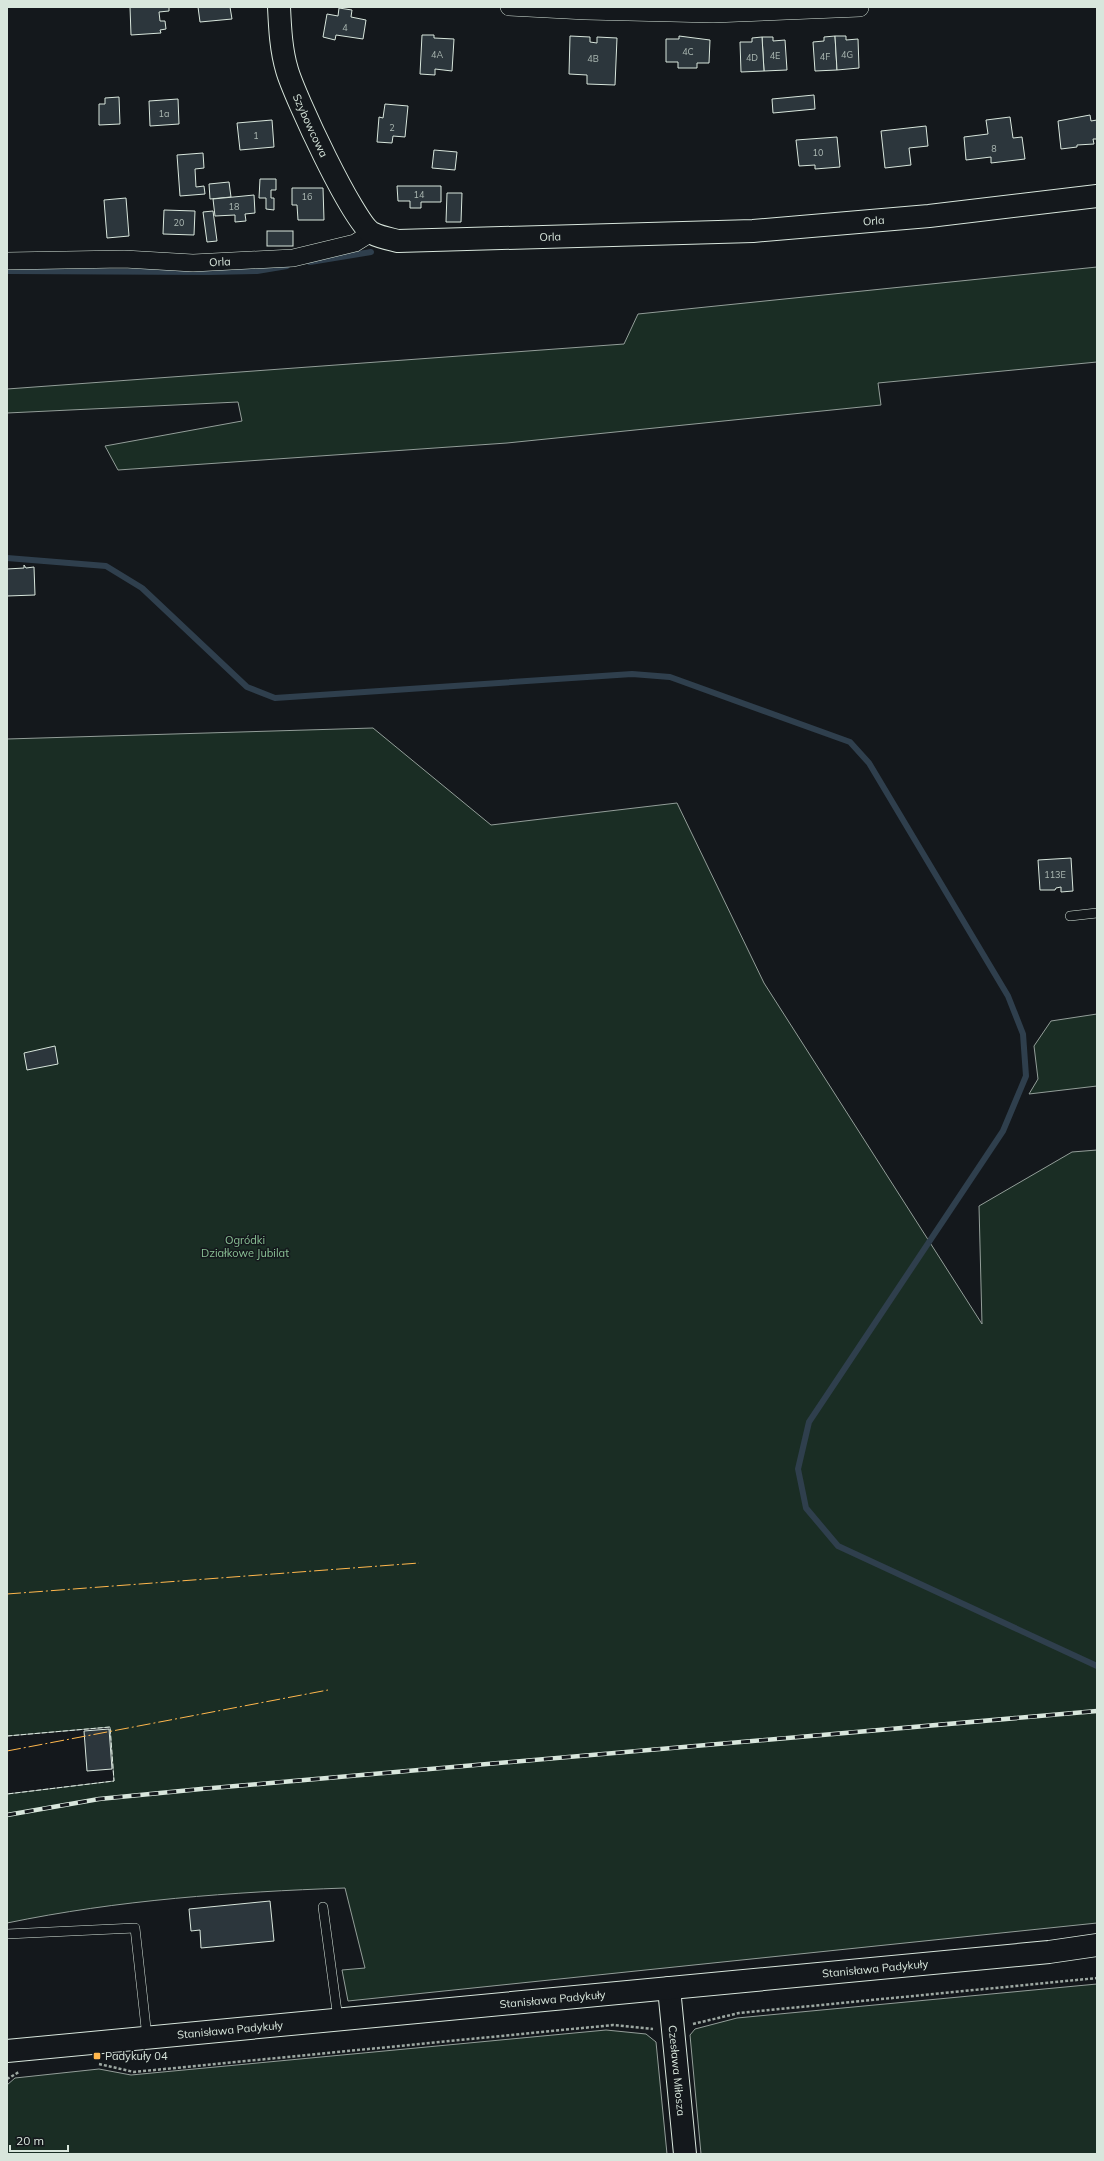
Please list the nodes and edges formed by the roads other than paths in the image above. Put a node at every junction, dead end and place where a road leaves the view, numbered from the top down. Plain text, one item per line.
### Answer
1 (279, 7) edge
2 (509, 7) edge
3 (860, 8) edge
4 (1097, 196) edge
5 (371, 233) junction
6 (7, 261) edge
7 (1097, 914) edge
8 (1070, 916) dead end
9 (323, 1908) dead end
10 (7, 1934) edge
11 (1097, 1945) edge
12 (670, 1988) junction
13 (338, 2019) junction
14 (147, 2037) junction
15 (7, 2050) edge
16 (685, 2154) edge

1 - 5 street, Szybowcowa
2 - 3 street
4 - 5 street, Orla
5 - 6 street, Orla
7 - 8 lane
9 - 13 lane
10 - 14 lane
11 - 12 street, Stanisława Padykuły
12 - 13 street, Stanisława Padykuły
12 - 16 street, Czesława Miłosza
13 - 14 street, Stanisława Padykuły
14 - 15 street, Stanisława Padykuły

